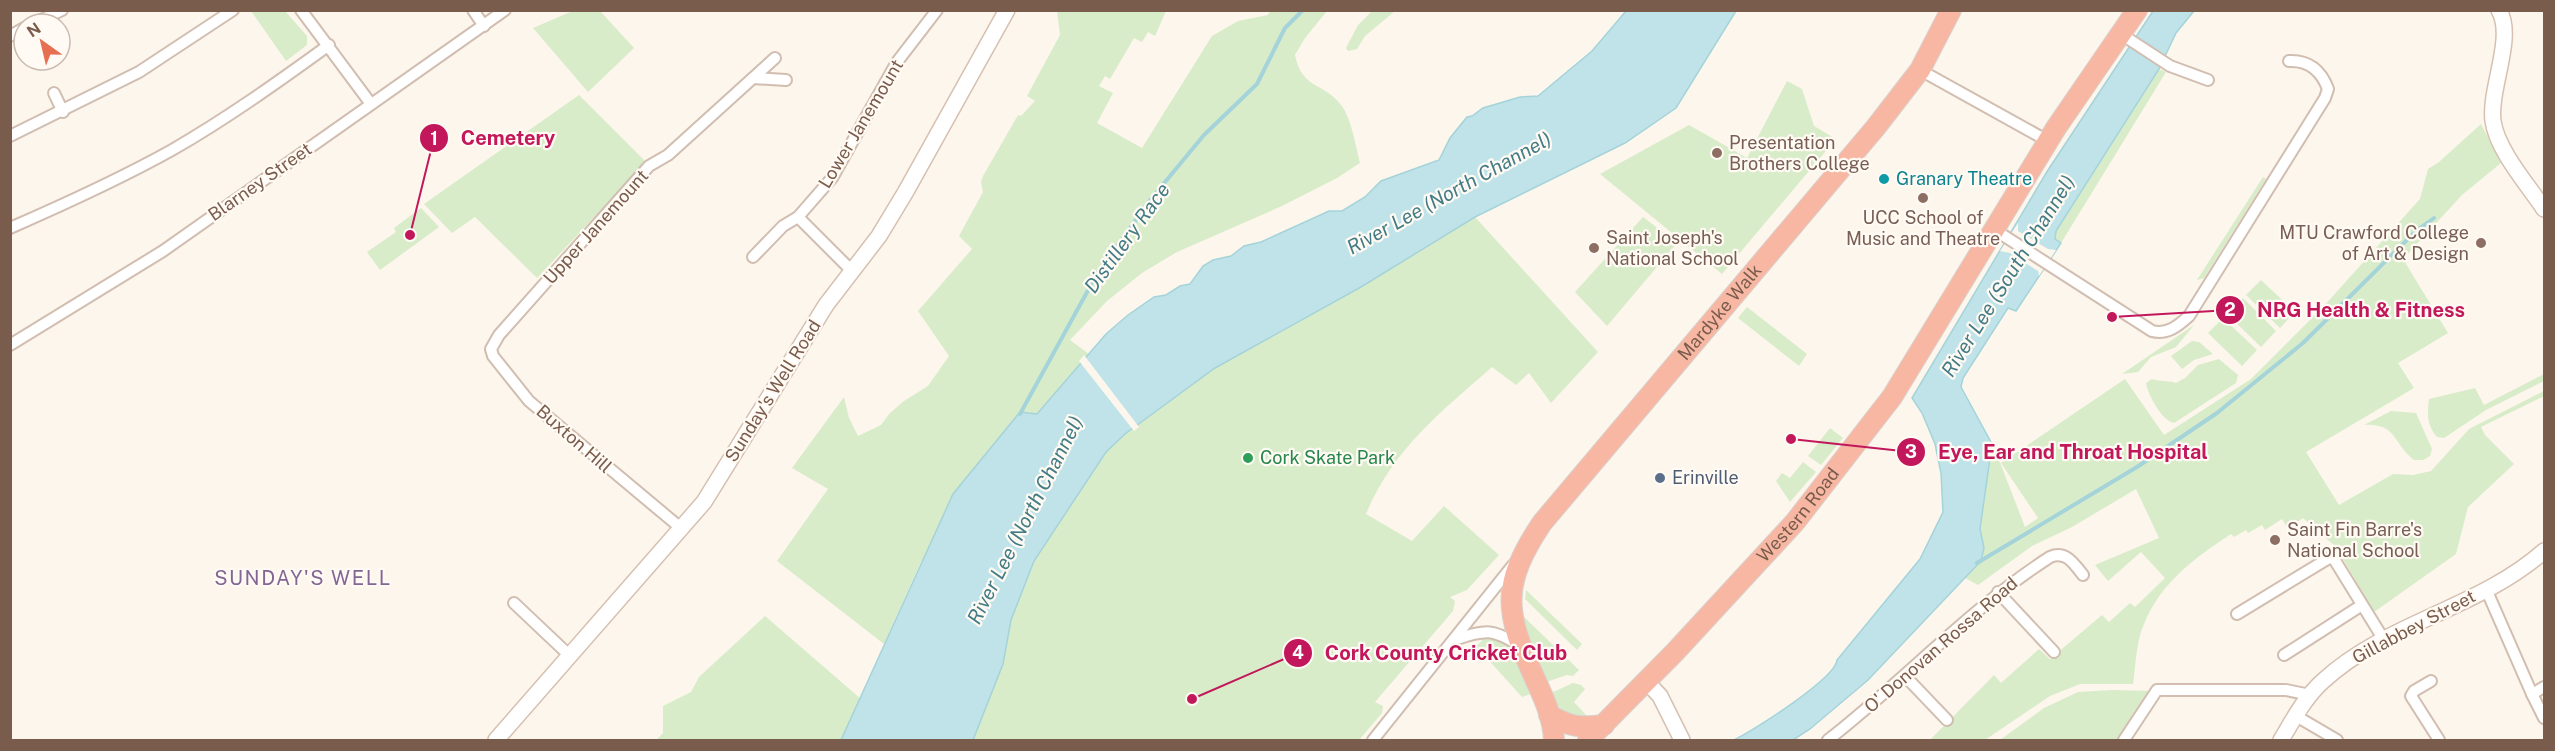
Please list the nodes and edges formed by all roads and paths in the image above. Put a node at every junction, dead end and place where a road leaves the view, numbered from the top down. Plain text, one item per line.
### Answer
1 (233, 10) edge
2 (301, 10) edge
3 (473, 10) edge
4 (505, 10) edge
5 (937, 10) edge
6 (1007, 10) edge
7 (1951, 10) edge
8 (2137, 10) edge
9 (2499, 10) edge
10 (484, 26) junction
11 (2126, 38) junction
12 (329, 45) junction
13 (775, 58) dead end
14 (2289, 61) dead end
15 (1920, 70) junction
16 (753, 78) junction
17 (2208, 80) dead end
18 (786, 81) dead end
19 (54, 93) dead end
20 (372, 104) junction
21 (63, 112) junction
22 (10, 136) edge
23 (2048, 141) junction
24 (2544, 209) edge
25 (798, 216) junction
26 (10, 228) edge
27 (2001, 234) junction
28 (753, 257) dead end
29 (851, 270) junction
30 (499, 335) joint
31 (10, 345) edge
32 (682, 529) junction
33 (2544, 551) edge
34 (1522, 555) junction
35 (2083, 575) dead end
36 (2486, 589) junction
37 (1998, 592) junction
38 (514, 603) dead end
39 (2362, 606) junction
40 (2237, 614) dead end
41 (1456, 639) junction
42 (2384, 640) junction
43 (1520, 646) junction
44 (2054, 652) dead end
45 (569, 655) junction
46 (2284, 655) dead end
47 (1905, 676) junction
48 (1646, 681) junction
49 (2431, 681) dead end
50 (2544, 687) edge
51 (2532, 694) junction
52 (2310, 695) junction
53 (1549, 714) junction
54 (2296, 716) junction
55 (2544, 718) edge
56 (1947, 720) dead end
57 (1604, 725) junction
58 (496, 741) edge
59 (1373, 741) edge
60 (1554, 741) edge
61 (1588, 741) edge
62 (1682, 741) edge
63 (1828, 741) edge
64 (2124, 741) edge
65 (2281, 741) edge
66 (2337, 741) edge
67 (2439, 741) edge

1 - 21 street
2 - 12 street
3 - 10 street
4 - 10 street, Blarney Street
5 - 25 street, Lower Janemount
6 - 29 main road, Sunday's Well Road
7 - 15 highway, Mardyke Walk
8 - 11 highway, Western Road
9 - 24 main road
10 - 20 street, Blarney Street
11 - 17 street
11 - 23 highway, Western Road
12 - 20 street
12 - 26 street
13 - 16 street, Upper Janemount
14 - 27 street
15 - 23 street
15 - 34 highway, Mardyke Walk
16 - 18 street
16 - 30 street, Upper Janemount
19 - 21 street
20 - 31 street, Blarney Street
21 - 22 street
23 - 27 highway, Western Road
25 - 28 street, Lower Janemount
25 - 29 street
27 - 48 highway, Western Road
29 - 32 main road, Sunday's Well Road
30 - 32 street, Buxton Hill
32 - 45 main road, Sunday's Well Road
33 - 36 main road, Gillabbey Street
34 - 41 street, Mardyke Walk
34 - 43 highway, Mardyke Walk
35 - 37 street, O' Donovan Rossa Road
36 - 42 main road, Gillabbey Street
36 - 51 street
37 - 44 street
37 - 47 street, O' Donovan Rossa Road
38 - 45 street
39 - 40 street
39 - 42 street
39 - 46 street
41 - 43 street
41 - 59 street, Mardyke Walk
42 - 52 main road, Gillabbey Street
43 - 53 highway, Mardyke Walk
45 - 58 main road, Sunday's Well Road
47 - 56 street
47 - 63 street, O' Donovan Rossa Road
48 - 57 highway, Western Road
48 - 62 main road
49 - 67 street
50 - 51 street
51 - 55 street
52 - 54 main road, Gillabbey Street
52 - 64 street
53 - 57 highway
53 - 60 highway, Mardyke Walk
54 - 65 main road, Gillabbey Street
54 - 66 street
57 - 61 highway, Western Road

